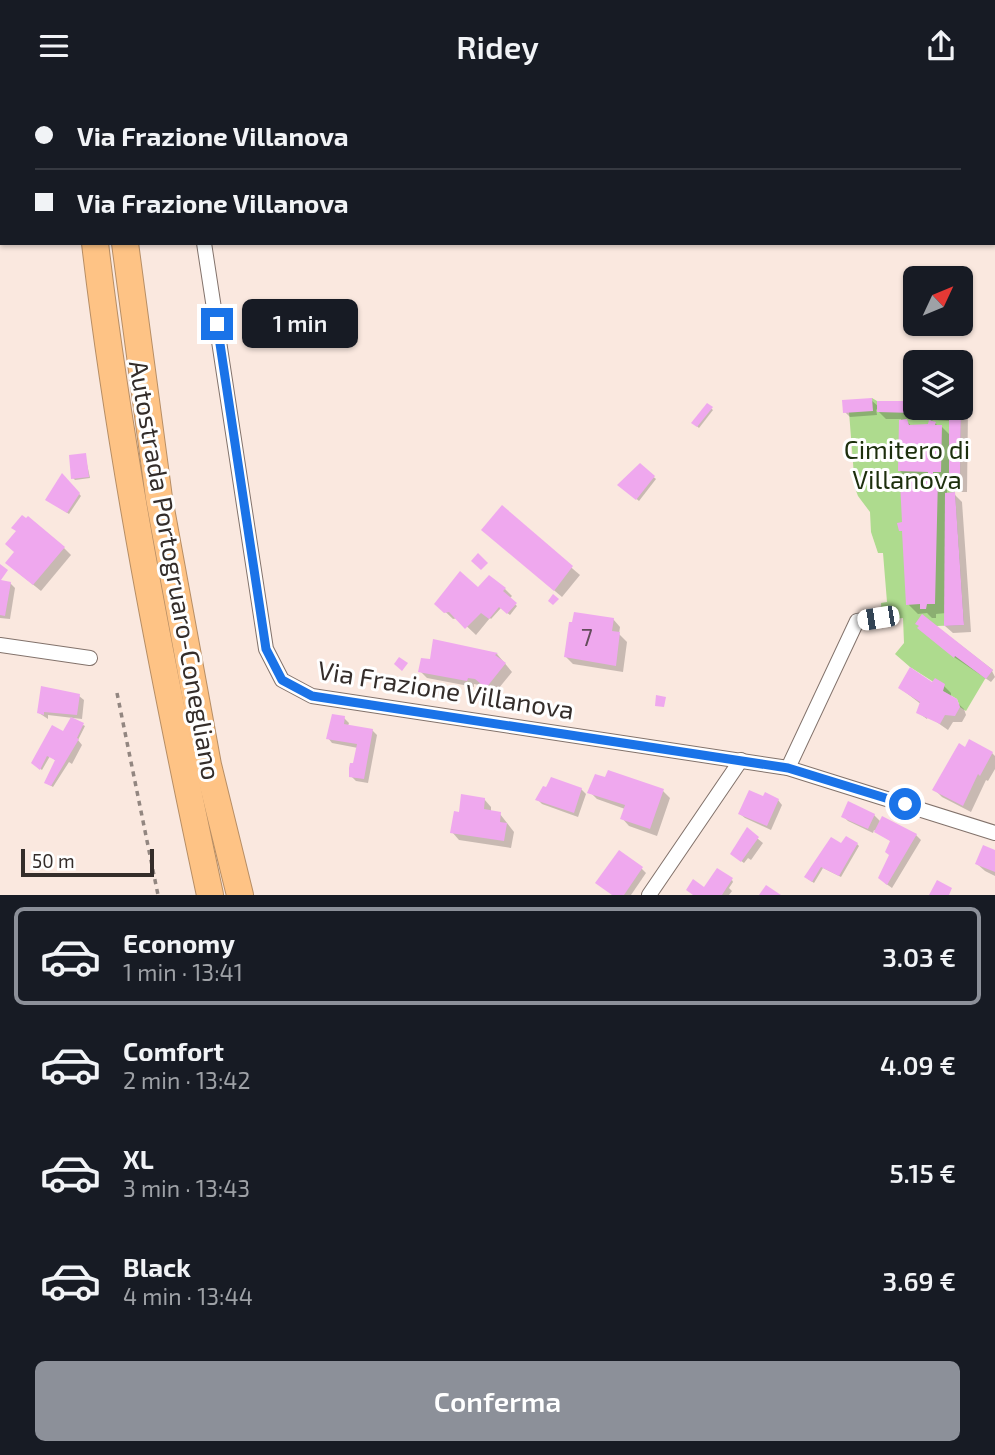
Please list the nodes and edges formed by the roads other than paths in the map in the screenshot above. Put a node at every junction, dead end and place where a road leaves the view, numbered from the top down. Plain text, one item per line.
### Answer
1 (95, 245) edge
2 (125, 245) edge
3 (205, 245) edge
4 (878, 618) dead end
5 (0, 645) edge
6 (90, 658) dead end
7 (740, 760) junction
8 (788, 768) junction
9 (995, 833) edge
10 (210, 895) edge
11 (240, 895) edge
12 (649, 895) edge

1 - 10 highway, Autostrada Portogruaro-Conegliano
2 - 11 highway, Autostrada Portogruaro-Conegliano
3 - 7 street, Via Frazione Villanova
4 - 8 street
5 - 6 street
7 - 8 street, Via Frazione Villanova
7 - 12 street
8 - 9 street, Via Frazione Villanova

